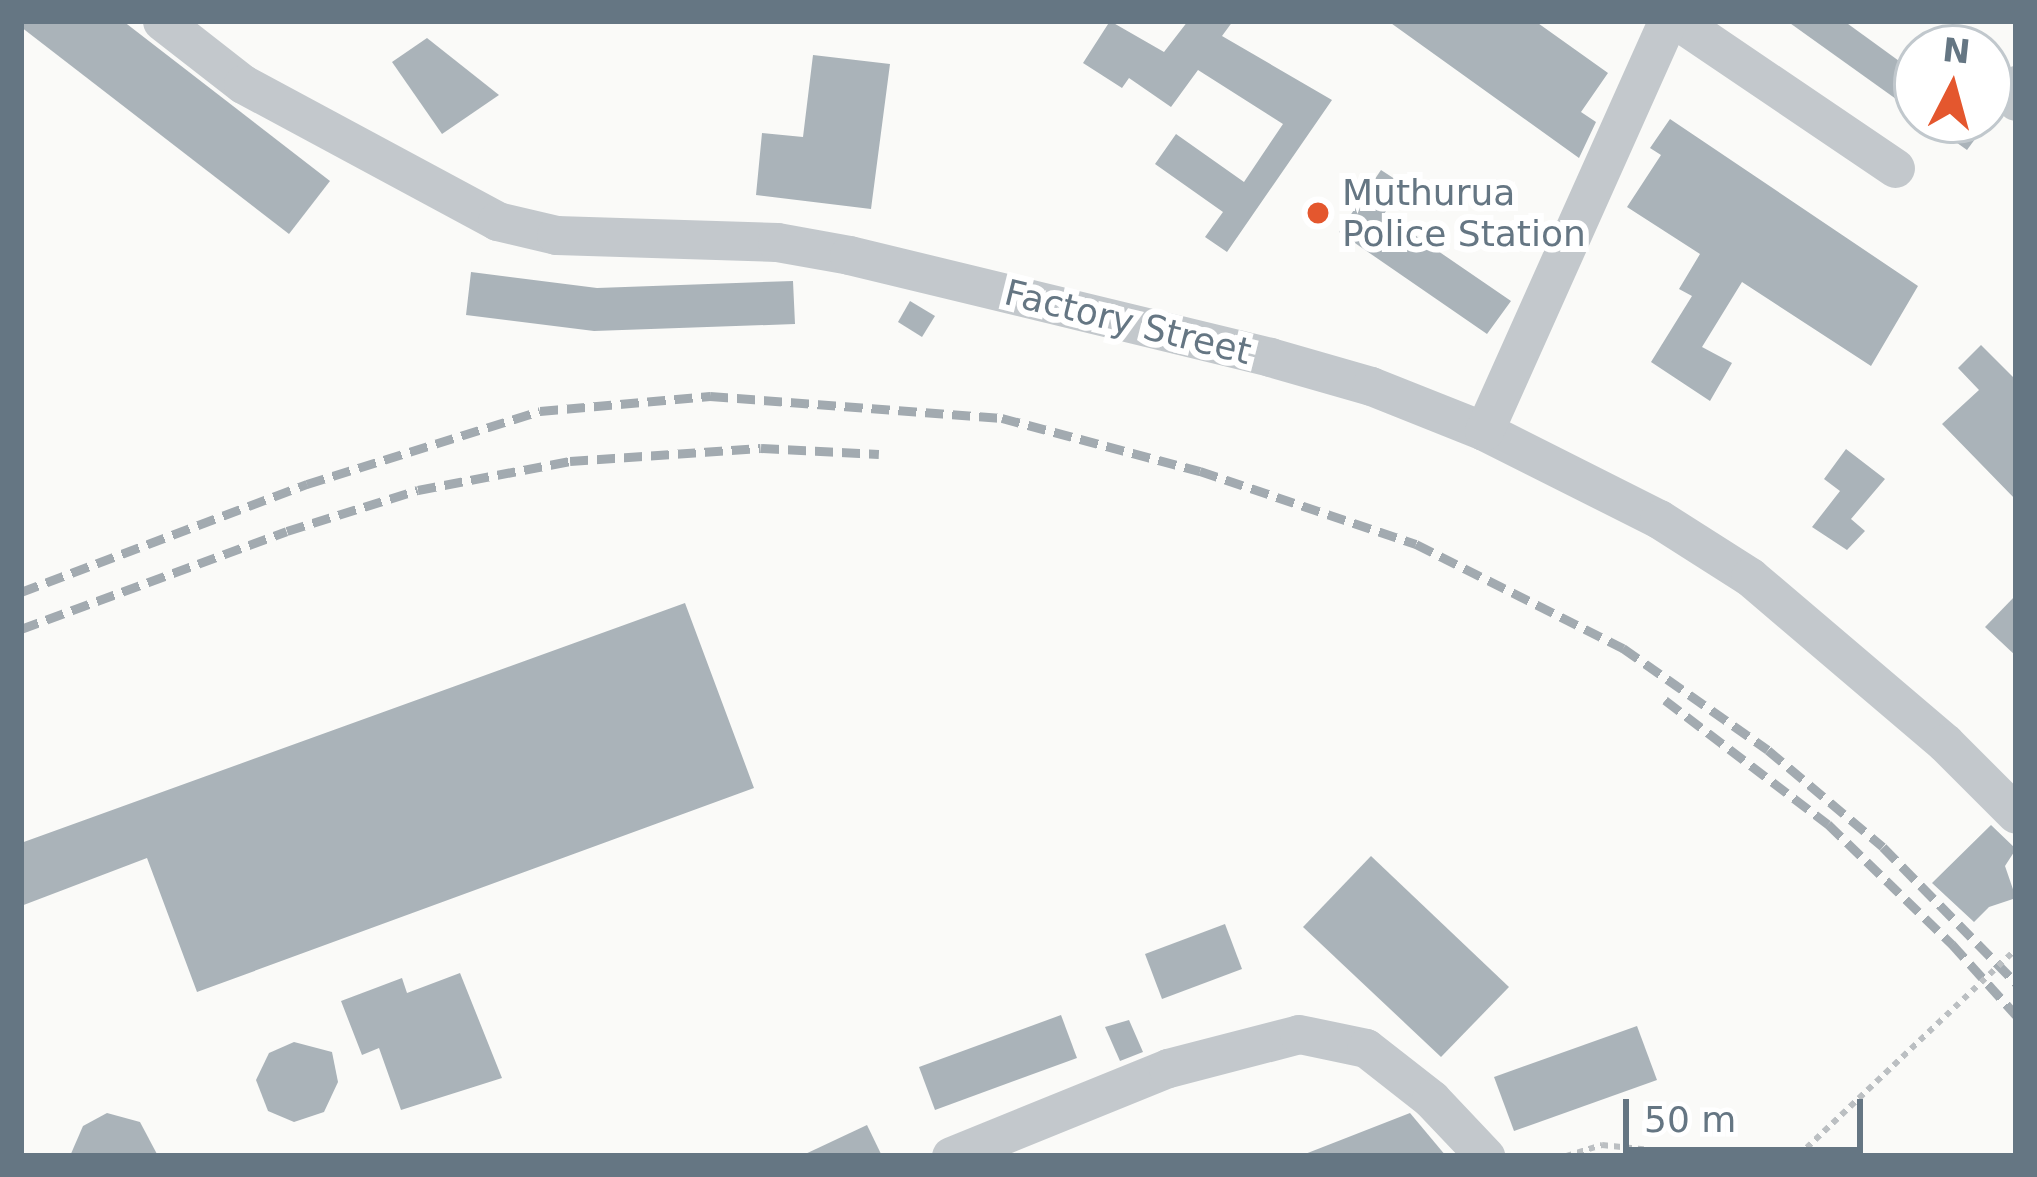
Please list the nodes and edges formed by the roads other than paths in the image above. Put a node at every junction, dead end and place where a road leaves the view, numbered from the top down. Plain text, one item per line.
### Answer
1 (161, 21) edge
2 (1667, 21) edge
3 (1678, 21) edge
4 (2016, 85) edge
5 (2016, 101) edge
6 (1895, 168) dead end
7 (1484, 431) junction
8 (2016, 814) edge
9 (951, 1156) edge
10 (1485, 1156) edge

1 - 7 street, Factory Street
2 - 7 street
3 - 6 street
4 - 5 street
7 - 8 street, Factory Street
9 - 10 street

